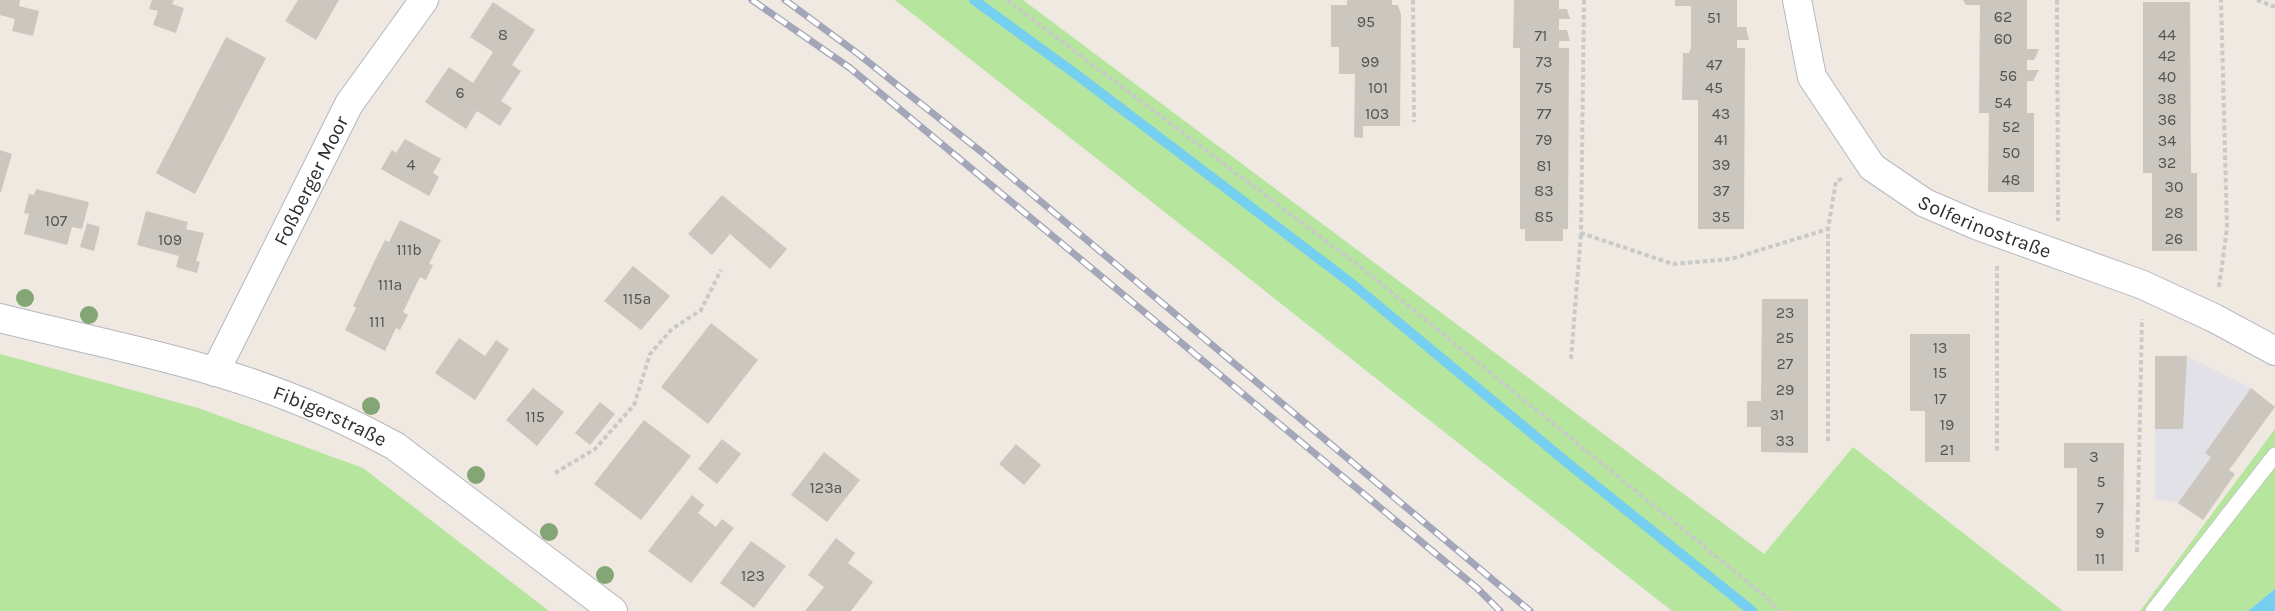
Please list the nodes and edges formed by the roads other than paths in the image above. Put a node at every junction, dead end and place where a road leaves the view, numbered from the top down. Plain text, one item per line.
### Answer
1 (424, 0) edge
2 (1797, 0) edge
3 (0, 318) edge
4 (2275, 351) edge
5 (215, 372) junction
6 (2275, 454) edge
7 (613, 611) edge
8 (2153, 611) edge

1 - 5 street, Foßberger Moor
2 - 4 street, Solferinostraße
3 - 5 street, Fibigerstraße
5 - 7 street, Fibigerstraße
6 - 8 lane

